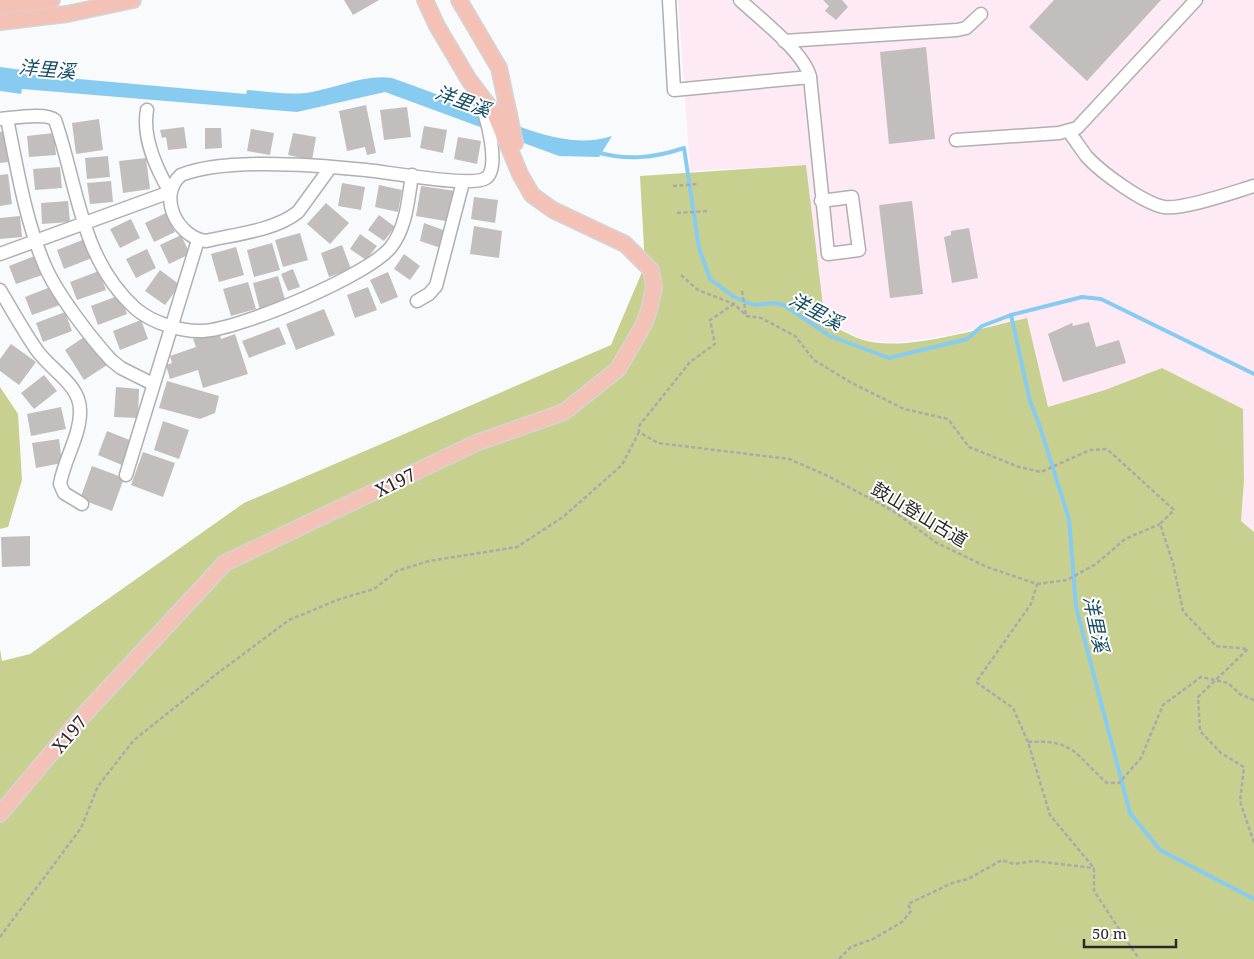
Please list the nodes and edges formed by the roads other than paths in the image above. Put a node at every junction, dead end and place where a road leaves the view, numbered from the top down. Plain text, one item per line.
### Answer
1 (52, 0) edge
2 (133, 0) edge
3 (425, 0) edge
4 (459, 0) edge
5 (669, 0) edge
6 (740, 0) edge
7 (1196, 0) edge
8 (0, 6) edge
9 (981, 14) dead end
10 (0, 22) edge
11 (784, 41) junction
12 (810, 77) junction
13 (148, 110) dead end
14 (490, 112) junction
15 (4, 119) edge
16 (1069, 132) junction
17 (956, 140) dead end
18 (513, 148) junction
19 (330, 168) junction
20 (412, 175) junction
21 (463, 182) junction
22 (1254, 186) edge
23 (170, 192) junction
24 (821, 201) junction
25 (83, 225) junction
26 (36, 239) junction
27 (198, 240) junction
28 (0, 254) edge
29 (0, 290) edge
30 (417, 301) dead end
31 (171, 326) junction
32 (153, 384) junction
33 (126, 475) dead end
34 (82, 504) dead end
35 (0, 814) edge

1 - 8 main road
2 - 10 main road
3 - 14 main road
4 - 18 main road
5 - 12 street
6 - 11 street
7 - 16 street
9 - 11 street
11 - 12 street
12 - 24 street
13 - 23 street
14 - 18 main road
14 - 21 street
15 - 25 street
15 - 26 street
16 - 17 street
16 - 22 street
18 - 35 main road, X197 / X197
19 - 20 street
19 - 23 street
19 - 27 street
20 - 21 street
20 - 31 street
21 - 30 street
23 - 25 street
23 - 27 street
24 - 24 street
25 - 26 street
25 - 31 street
26 - 28 street
26 - 32 street
27 - 31 street
29 - 34 street
31 - 32 street
32 - 33 street

